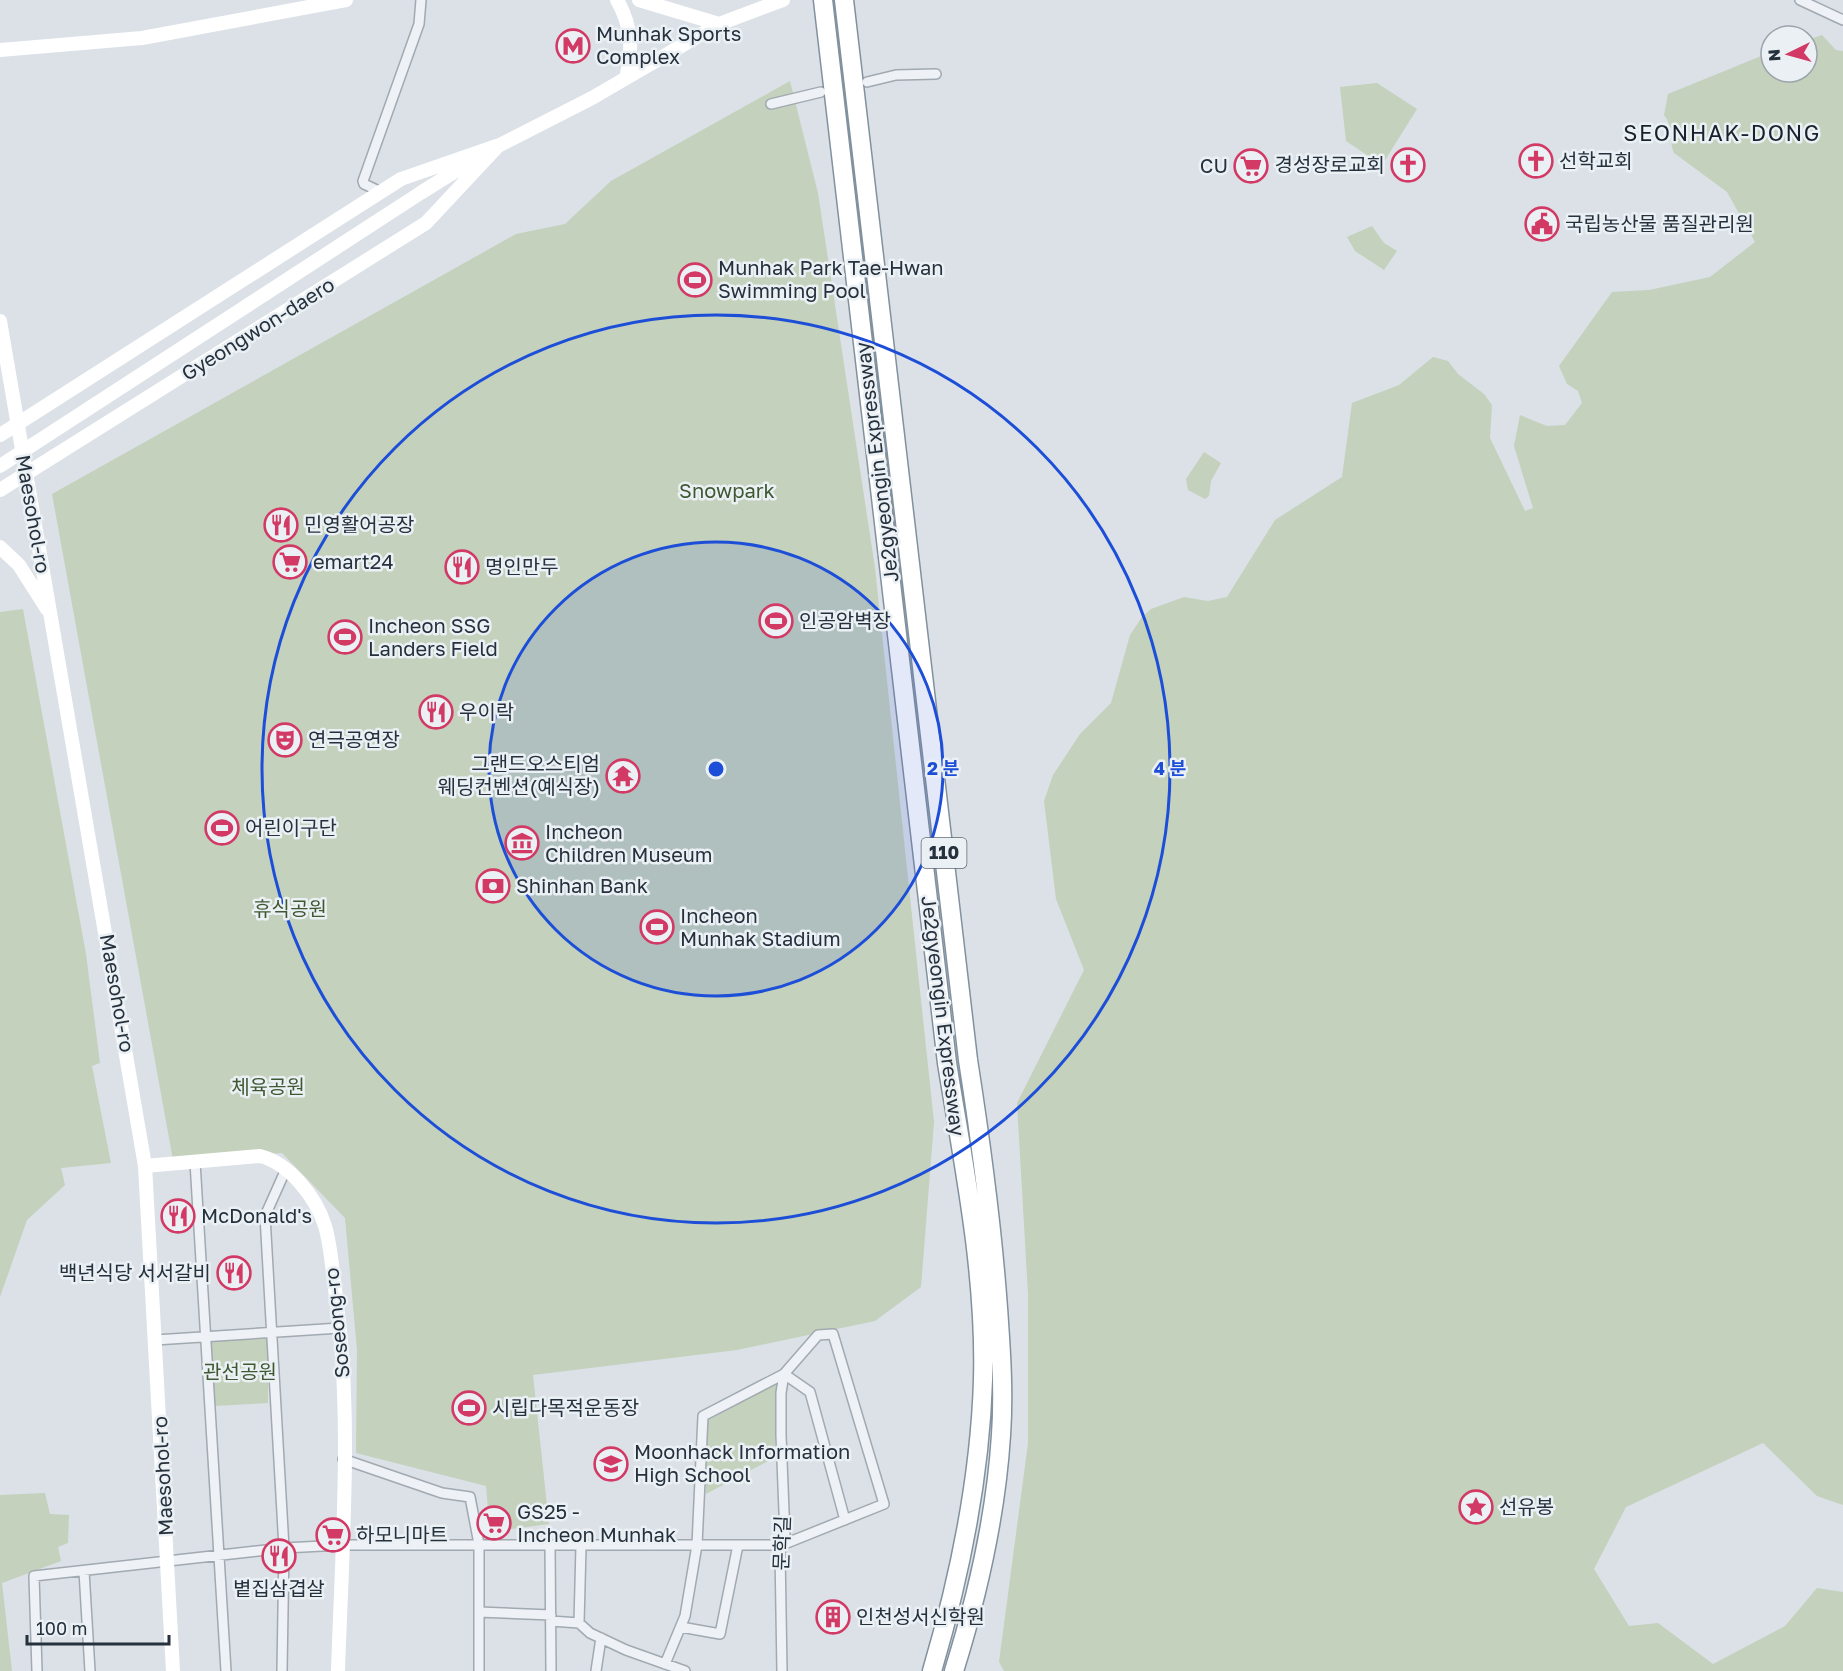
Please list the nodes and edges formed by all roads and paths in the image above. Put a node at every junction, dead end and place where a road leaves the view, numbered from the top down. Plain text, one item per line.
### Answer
1 (346, 0) edge
2 (421, 0) edge
3 (617, 0) edge
4 (639, 0) edge
5 (783, 0) edge
6 (823, 0) edge
7 (844, 0) edge
8 (1800, 0) edge
9 (1843, 20) edge
10 (719, 24) junction
11 (0, 51) edge
12 (936, 74) dead end
13 (626, 78) junction
14 (867, 82) dead end
15 (820, 92) dead end
16 (771, 104) dead end
17 (498, 146) junction
18 (381, 192) junction
19 (0, 321) edge
20 (17, 423) junction
21 (0, 435) edge
22 (0, 466) edge
23 (26, 473) junction
24 (0, 490) edge
25 (0, 547) edge
26 (51, 615) junction
27 (195, 1162) junction
28 (145, 1166) junction
29 (286, 1169) junction
30 (340, 1328) junction
31 (272, 1332) junction
32 (206, 1336) junction
33 (155, 1340) junction
34 (784, 1374) junction
35 (343, 1459) junction
36 (844, 1520) junction
37 (479, 1544) junction
38 (342, 1545) junction
39 (550, 1545) junction
40 (697, 1545) junction
41 (738, 1545) junction
42 (782, 1545) junction
43 (581, 1546) junction
44 (284, 1548) junction
45 (219, 1556) junction
46 (167, 1562) junction
47 (84, 1571) junction
48 (479, 1612) junction
49 (551, 1618) junction
50 (579, 1623) junction
51 (681, 1627) junction
52 (600, 1638) junction
53 (652, 1660) junction
54 (665, 1664) junction
55 (37, 1671) edge
56 (90, 1671) edge
57 (173, 1671) edge
58 (226, 1671) edge
59 (282, 1671) edge
60 (338, 1671) edge
61 (479, 1671) edge
62 (551, 1671) edge
63 (596, 1671) edge
64 (650, 1671) edge
65 (685, 1671) edge
66 (783, 1671) edge
67 (932, 1671) edge
68 (954, 1671) edge

1 - 11 main road
2 - 18 street
3 - 13 main road
4 - 10 main road
5 - 10 main road, Gyeongwon-daero
6 - 67 highway, Je2gyeongin Expressway / 110
7 - 68 highway, Je2gyeongin Expressway / 110
8 - 9 street
10 - 13 main road, Gyeongwon-daero
12 - 14 street
13 - 17 main road, Gyeongwon-daero
15 - 16 street
17 - 18 main road, Gyeongwon-daero
17 - 22 main road, Gyeongwon-daero, bridge
17 - 23 main road, Gyeongwon-daero
18 - 20 main road, Gyeongwon-daero
19 - 20 main road, Maesohol-ro
20 - 21 main road, Gyeongwon-daero
20 - 23 main road, Maesohol-ro
23 - 24 main road, Gyeongwon-daero
23 - 26 main road, Maesohol-ro
25 - 26 main road
26 - 28 main road, Maesohol-ro
27 - 28 main road, Soseong-ro
27 - 29 main road, Soseong-ro
27 - 32 street
28 - 33 main road, Maesohol-ro
29 - 30 main road, Soseong-ro
29 - 31 street
30 - 31 street
30 - 35 main road, Soseong-ro
31 - 32 street
31 - 44 street
32 - 33 street
32 - 45 street
33 - 46 main road, Maesohol-ro
34 - 36 street
34 - 36 street
34 - 40 street
34 - 42 street, 문학길
35 - 37 street
35 - 38 main road, Soseong-ro
36 - 42 street
37 - 38 street
37 - 39 street
37 - 48 street
38 - 44 street
38 - 60 main road, Soseong-ro
39 - 43 street
39 - 49 street
40 - 41 street
40 - 43 street
40 - 51 street
41 - 42 street
41 - 51 street
42 - 66 street, 문학길
43 - 50 street
44 - 45 street
44 - 59 street
45 - 46 street
45 - 58 street
46 - 47 street
46 - 57 main road, Maesohol-ro
47 - 55 street
47 - 56 street
48 - 49 street
48 - 61 street
49 - 50 street
49 - 62 street
50 - 52 street
51 - 54 street
52 - 53 street
52 - 63 street
53 - 54 street
53 - 64 street
54 - 65 street

